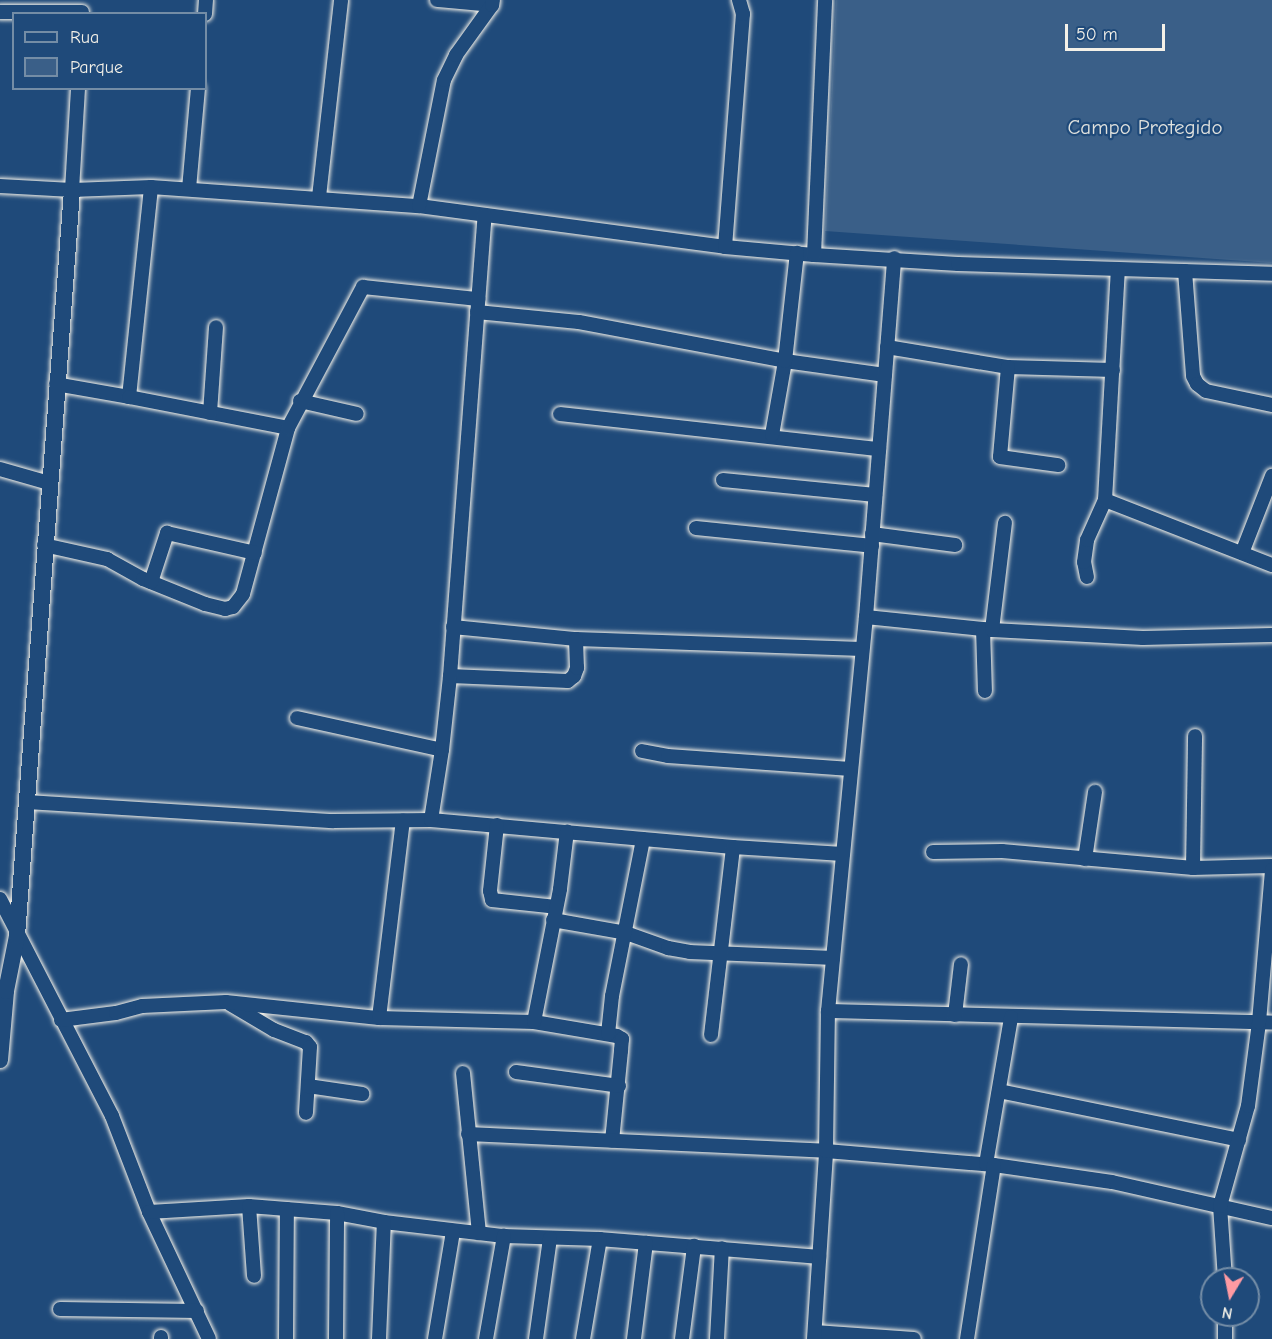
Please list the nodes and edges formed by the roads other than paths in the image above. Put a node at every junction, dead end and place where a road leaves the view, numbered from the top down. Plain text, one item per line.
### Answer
1 (341, 0) edge
2 (437, 0) edge
3 (739, 0) edge
4 (825, 0) edge
5 (492, 3) edge
6 (82, 8) edge
7 (0, 12) edge
8 (78, 90) edge
9 (198, 90) edge
10 (0, 186) edge
11 (150, 187) junction
12 (189, 189) junction
13 (72, 190) junction
14 (319, 197) junction
15 (419, 206) junction
16 (485, 215) junction
17 (725, 247) junction
18 (796, 253) junction
19 (814, 255) junction
20 (894, 258) junction
21 (1118, 270) junction
22 (1185, 271) junction
23 (1272, 274) edge
24 (477, 306) junction
25 (216, 327) dead end
26 (887, 347) junction
27 (785, 361) junction
28 (1008, 367) junction
29 (1113, 370) junction
30 (885, 375) junction
31 (56, 384) junction
32 (129, 397) junction
33 (300, 401) junction
34 (1272, 405) edge
35 (210, 412) junction
36 (357, 414) dead end
37 (560, 414) dead end
38 (288, 428) junction
39 (772, 435) junction
40 (879, 448) junction
41 (1058, 465) dead end
42 (0, 469) edge
43 (1272, 476) edge
44 (723, 480) dead end
45 (49, 483) junction
46 (875, 495) junction
47 (1105, 500) junction
48 (1005, 523) dead end
49 (696, 528) dead end
50 (872, 540) junction
51 (44, 545) junction
52 (955, 545) dead end
53 (255, 553) junction
54 (1242, 553) junction
55 (1272, 565) edge
56 (1087, 577) dead end
57 (150, 582) junction
58 (866, 617) junction
59 (453, 627) junction
60 (988, 629) junction
61 (1272, 635) edge
62 (576, 639) junction
63 (862, 650) junction
64 (450, 676) junction
65 (986, 691) dead end
66 (297, 718) dead end
67 (1195, 736) dead end
68 (442, 750) junction
69 (642, 751) dead end
70 (851, 769) junction
71 (1095, 792) dead end
72 (27, 802) junction
73 (402, 820) junction
74 (431, 820) junction
75 (497, 825) junction
76 (567, 831) junction
77 (644, 839) junction
78 (733, 847) junction
79 (933, 852) dead end
80 (843, 854) junction
81 (1085, 859) junction
82 (1193, 868) junction
83 (1272, 868) edge
84 (0, 899) edge
85 (554, 913) junction
86 (626, 933) junction
87 (17, 936) junction
88 (720, 953) junction
89 (833, 958) junction
90 (961, 964) dead end
91 (3, 991) edge
92 (226, 1002) junction
93 (828, 1011) junction
94 (955, 1015) junction
95 (1011, 1017) junction
96 (379, 1018) junction
97 (61, 1020) junction
98 (534, 1022) junction
99 (1265, 1022) edge
100 (608, 1034) junction
101 (711, 1035) dead end
102 (0, 1060) edge
103 (516, 1072) dead end
104 (462, 1073) dead end
105 (308, 1086) junction
106 (619, 1086) junction
107 (999, 1091) junction
108 (362, 1094) dead end
109 (306, 1113) dead end
110 (468, 1134) junction
111 (1239, 1140) junction
112 (612, 1141) junction
113 (826, 1151) junction
114 (990, 1165) junction
115 (249, 1206) junction
116 (1220, 1206) junction
117 (287, 1209) junction
118 (149, 1212) junction
119 (337, 1213) junction
120 (1272, 1218) edge
121 (384, 1222) junction
122 (453, 1231) junction
123 (479, 1233) junction
124 (504, 1236) junction
125 (550, 1238) junction
126 (600, 1239) junction
127 (646, 1243) junction
128 (694, 1246) junction
129 (722, 1248) junction
130 (819, 1257) junction
131 (1224, 1267) edge
132 (254, 1276) dead end
133 (60, 1309) dead end
134 (197, 1311) junction
135 (814, 1336) edge
136 (209, 1339) edge
137 (286, 1339) edge
138 (336, 1339) edge
139 (379, 1339) edge
140 (435, 1339) edge
141 (486, 1339) edge
142 (536, 1339) edge
143 (583, 1339) edge
144 (634, 1339) edge
145 (682, 1339) edge
146 (717, 1339) edge
147 (914, 1339) edge
148 (967, 1339) edge

1 - 14 street
2 - 5 street
3 - 17 street
4 - 19 street
5 - 15 street
6 - 7 street
8 - 13 street
9 - 12 street
10 - 13 street
11 - 12 street
11 - 13 street
11 - 32 street
12 - 14 street
13 - 31 street
14 - 15 street
15 - 16 street
16 - 17 street
16 - 24 street
17 - 18 street
18 - 19 street
18 - 27 street
19 - 20 street
20 - 21 street
20 - 26 street
21 - 22 street
21 - 29 street
22 - 23 street
22 - 34 street
24 - 27 street
24 - 33 street
24 - 59 street
25 - 35 street
26 - 28 street
26 - 30 street
27 - 30 street
27 - 39 street
28 - 29 street
28 - 41 street
29 - 47 street
30 - 40 street
31 - 32 street
31 - 45 street
32 - 35 street
33 - 36 street
33 - 38 street
35 - 38 street
37 - 39 street
38 - 53 street
39 - 40 street
40 - 46 street
42 - 45 street
43 - 54 street
44 - 46 street
45 - 51 street
46 - 50 street
47 - 54 street
47 - 56 street
48 - 60 street
49 - 50 street
50 - 52 street
50 - 58 street
51 - 57 street
51 - 72 street
53 - 57 street
53 - 57 street
54 - 55 street
58 - 60 street
58 - 63 street
59 - 62 street
59 - 64 street
60 - 61 street
60 - 65 street
62 - 63 street
62 - 64 street
63 - 70 street
64 - 68 street
66 - 68 street
67 - 82 street
68 - 74 street
69 - 70 street
70 - 80 street
71 - 81 street
72 - 73 street
72 - 87 street
73 - 74 street
73 - 96 street
74 - 75 street
75 - 76 street
75 - 85 street
76 - 77 street
76 - 85 street
77 - 78 street
77 - 86 street
78 - 80 street
78 - 88 street
79 - 81 street
80 - 89 street
81 - 82 street
82 - 83 street
83 - 99 street
84 - 87 street
85 - 86 street
85 - 98 street
86 - 88 street
86 - 100 street
87 - 91 street
87 - 97 street
88 - 89 street
88 - 101 street
89 - 93 street
90 - 94 street
91 - 102 street
92 - 96 street
92 - 97 street
92 - 105 street
93 - 94 street
93 - 113 street
94 - 95 street
95 - 99 street
95 - 107 street
96 - 98 street
97 - 118 street
98 - 100 street
99 - 111 street
100 - 106 street
103 - 106 street
104 - 110 street
105 - 108 street
105 - 109 street
106 - 112 street
107 - 111 street
107 - 114 street
110 - 112 street
110 - 123 street
111 - 116 street
112 - 113 street
113 - 114 street
113 - 130 street
114 - 116 street
114 - 148 street
115 - 117 street
115 - 118 street
115 - 132 street
116 - 120 street
116 - 131 street
117 - 119 street
117 - 137 street
118 - 134 street
119 - 121 street
119 - 138 street
121 - 122 street
121 - 139 street
122 - 123 street
122 - 140 street
123 - 124 street
124 - 125 street
124 - 141 street
125 - 126 street
125 - 142 street
126 - 127 street
126 - 143 street
127 - 128 street
127 - 144 street
128 - 129 street
128 - 145 street
129 - 130 street
129 - 146 street
130 - 135 street
133 - 134 street
134 - 136 street
135 - 147 street

